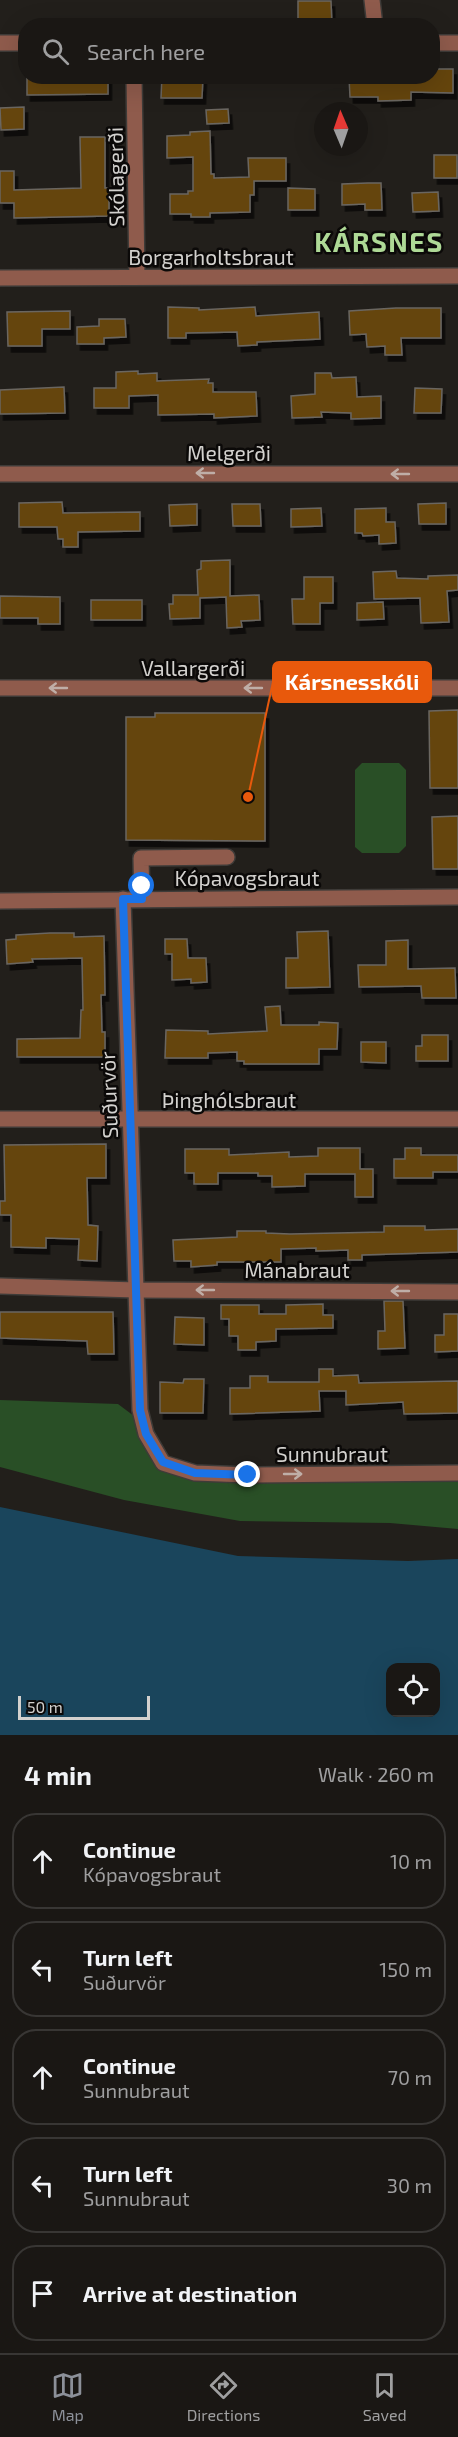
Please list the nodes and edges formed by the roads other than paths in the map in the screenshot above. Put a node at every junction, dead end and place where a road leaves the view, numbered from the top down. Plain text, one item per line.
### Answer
1 (372, 0) edge
2 (374, 18) edge
3 (0, 43) edge
4 (18, 43) edge
5 (440, 43) edge
6 (458, 43) edge
7 (134, 84) edge
8 (458, 276) edge
9 (137, 277) junction
10 (0, 278) edge
11 (0, 474) edge
12 (458, 474) edge
13 (0, 688) edge
14 (458, 688) edge
15 (227, 857) dead end
16 (458, 897) edge
17 (123, 899) junction
18 (142, 899) junction
19 (0, 901) edge
20 (0, 1119) edge
21 (458, 1119) edge
22 (130, 1120) junction
23 (0, 1286) edge
24 (136, 1290) junction
25 (458, 1292) edge
26 (458, 1473) edge

1 - 2 street
3 - 4 street
5 - 6 street
7 - 9 street, Skólagerði
8 - 9 street, Borgarholtsbraut
9 - 10 street, Borgarholtsbraut
12 -> 11 street, Melgerði
14 -> 13 street, Vallargerði
15 - 18 street
16 - 18 street, Kópavogsbraut
17 - 18 street, Kópavogsbraut
17 - 19 street, Kópavogsbraut
17 - 22 street, Suðurvör
20 - 22 street, Þinghólsbraut
21 - 22 street, Þinghólsbraut
22 - 24 street, Suðurvör
23 - 24 street
25 -> 24 street, Mánabraut
24 -> 26 street, Sunnubraut

